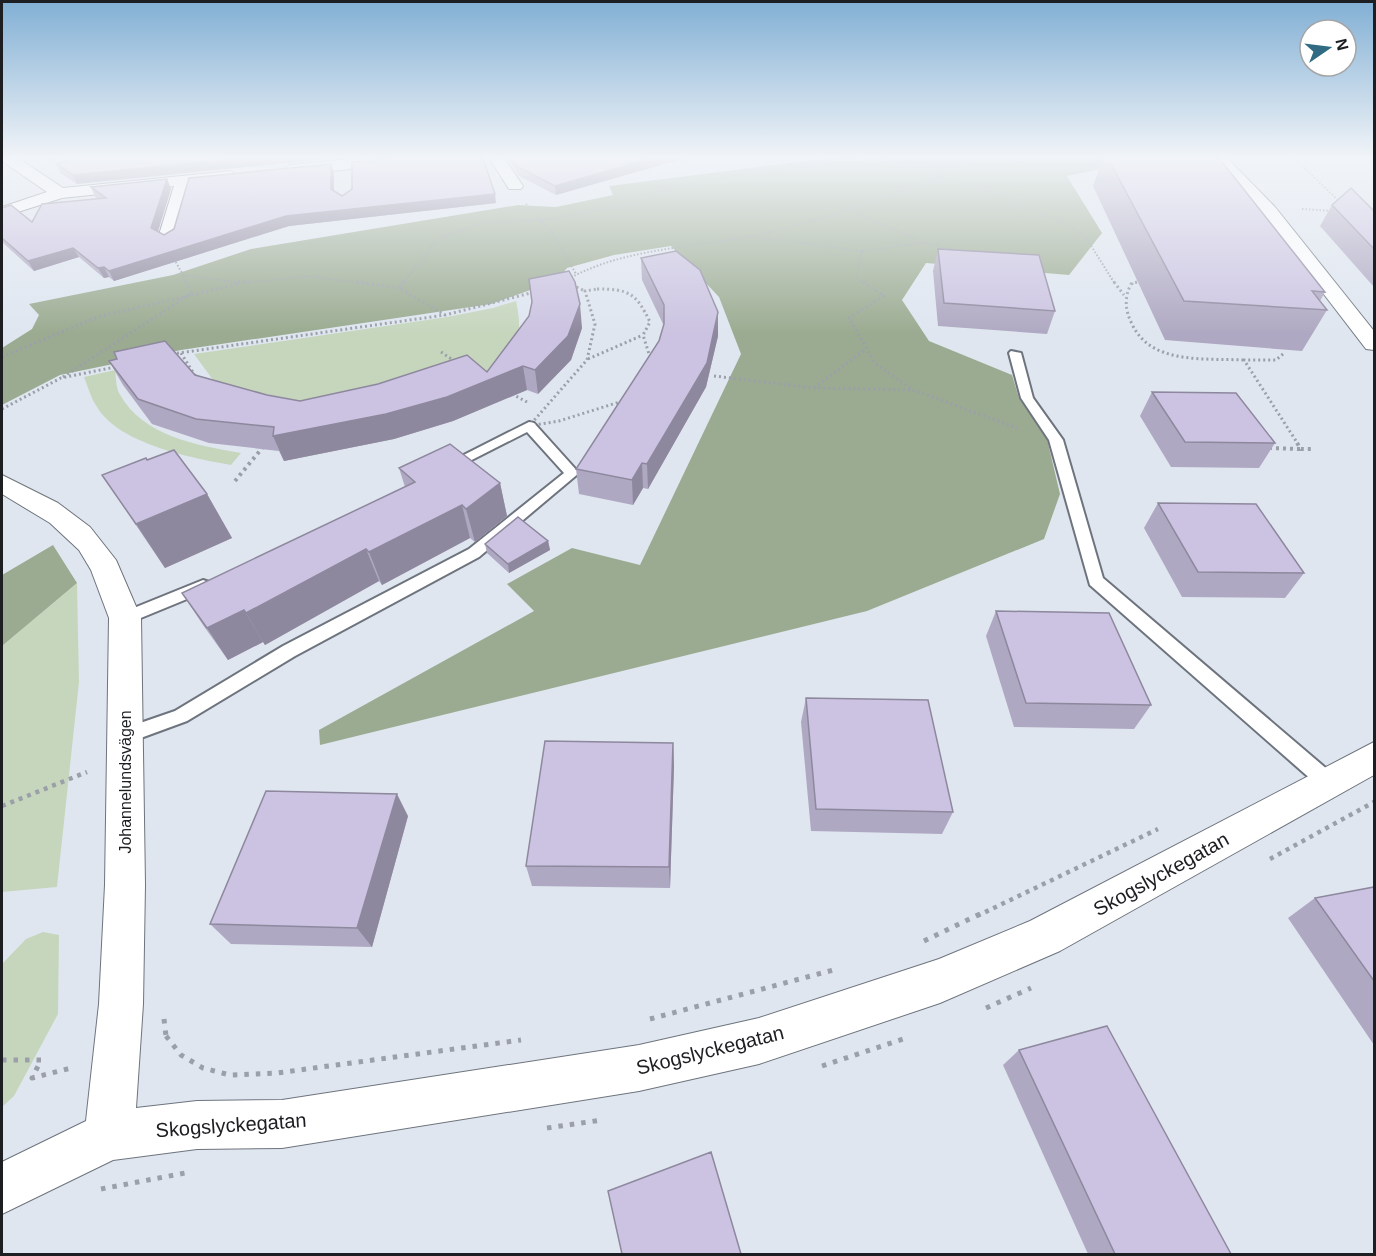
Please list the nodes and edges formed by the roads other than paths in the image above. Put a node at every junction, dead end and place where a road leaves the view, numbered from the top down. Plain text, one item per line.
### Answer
1 (173, 217) edge
2 (1273, 217) edge
3 (167, 238) edge
4 (1374, 344) edge
5 (1015, 353) dead end
6 (432, 474) edge
7 (2, 483) edge
8 (213, 581) edge
9 (125, 618) junction
10 (126, 746) junction
11 (1374, 757) edge
12 (1328, 782) junction
13 (109, 1136) junction
14 (2, 1190) edge

1 - 3 street
2 - 4 street
5 - 12 lane
6 - 10 lane
7 - 9 street, Johannelundsvägen
8 - 9 lane
9 - 10 street, Johannelundsvägen
10 - 13 street, Johannelundsvägen
11 - 12 street, Skogslyckegatan
12 - 13 street, Skogslyckegatan
13 - 14 street, Skogslyckegatan

